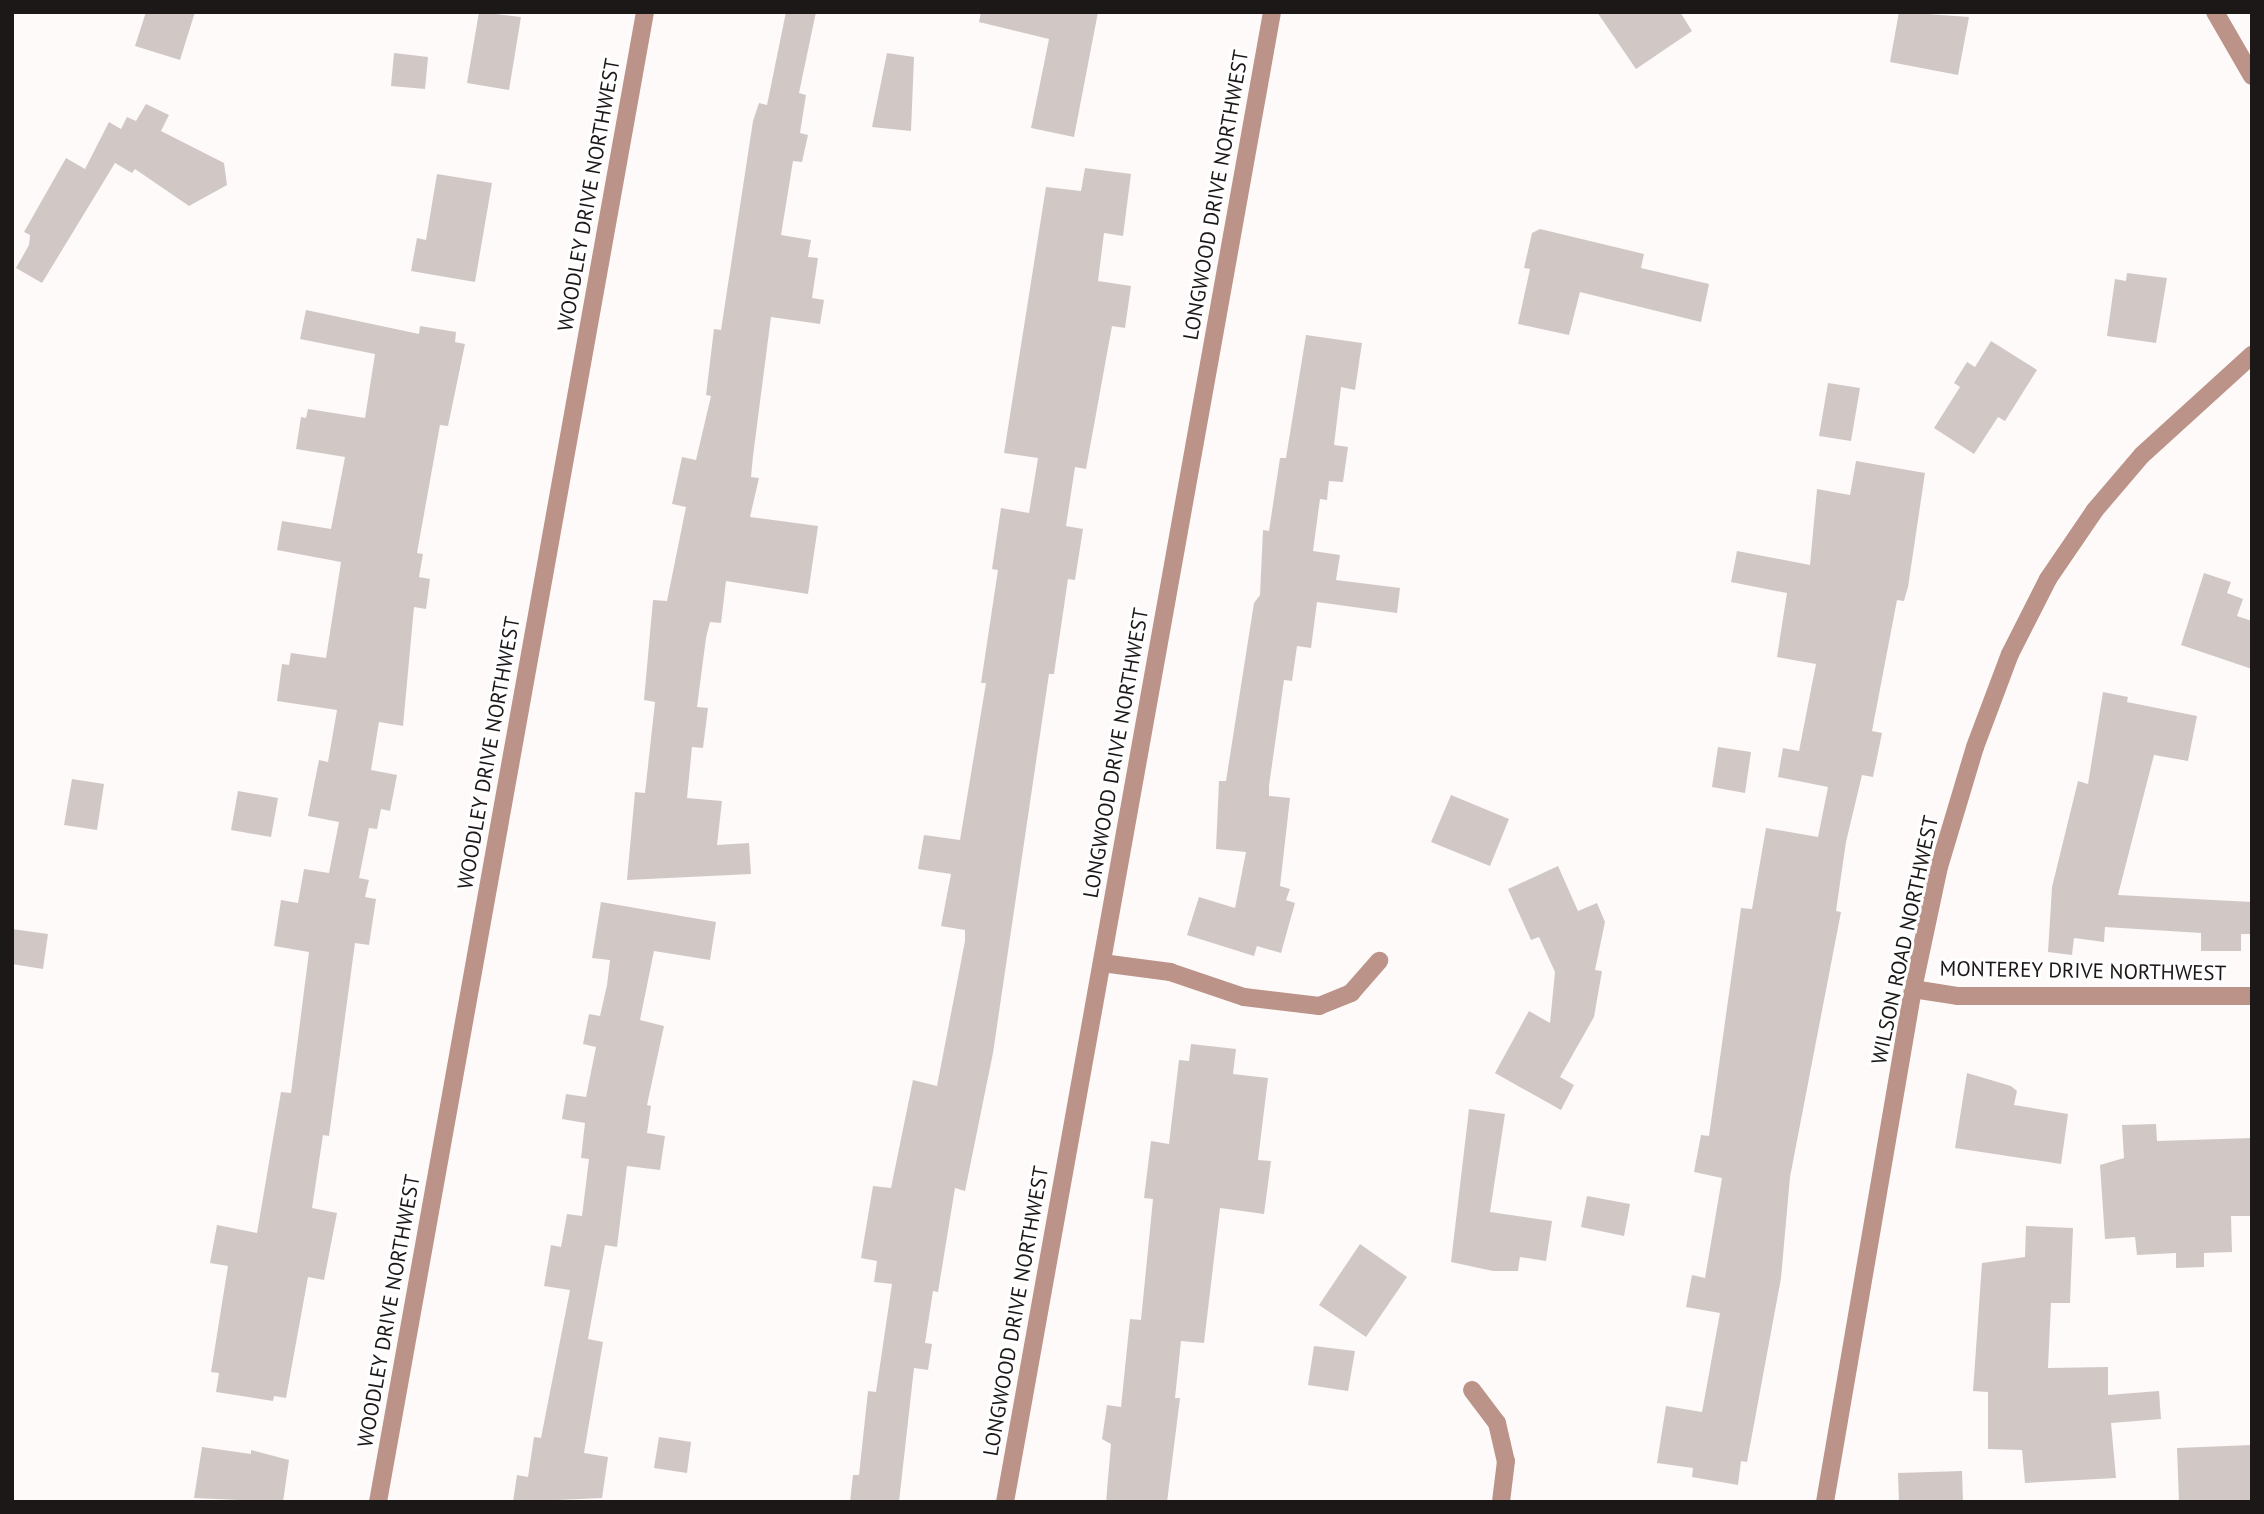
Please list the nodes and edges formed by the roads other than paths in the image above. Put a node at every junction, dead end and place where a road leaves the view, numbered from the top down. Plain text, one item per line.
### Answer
1 (645, 12) edge
2 (1272, 12) edge
3 (2215, 12) edge
4 (2252, 76) edge
5 (2252, 355) edge
6 (1379, 961) dead end
7 (1101, 963) junction
8 (1913, 989) junction
9 (2252, 996) edge
10 (1472, 1390) dead end
11 (378, 1502) edge
12 (1005, 1502) edge
13 (1501, 1502) edge
14 (1825, 1502) edge

1 - 11 street, WOODLEY DRIVE NORTHWEST
2 - 7 street, LONGWOOD DRIVE NORTHWEST
3 - 4 street
5 - 8 street, WILSON ROAD NORTHWEST
6 - 7 street
7 - 12 street, LONGWOOD DRIVE NORTHWEST
8 - 9 street, MONTEREY DRIVE NORTHWEST
8 - 14 street, WILSON ROAD NORTHWEST
10 - 13 street

